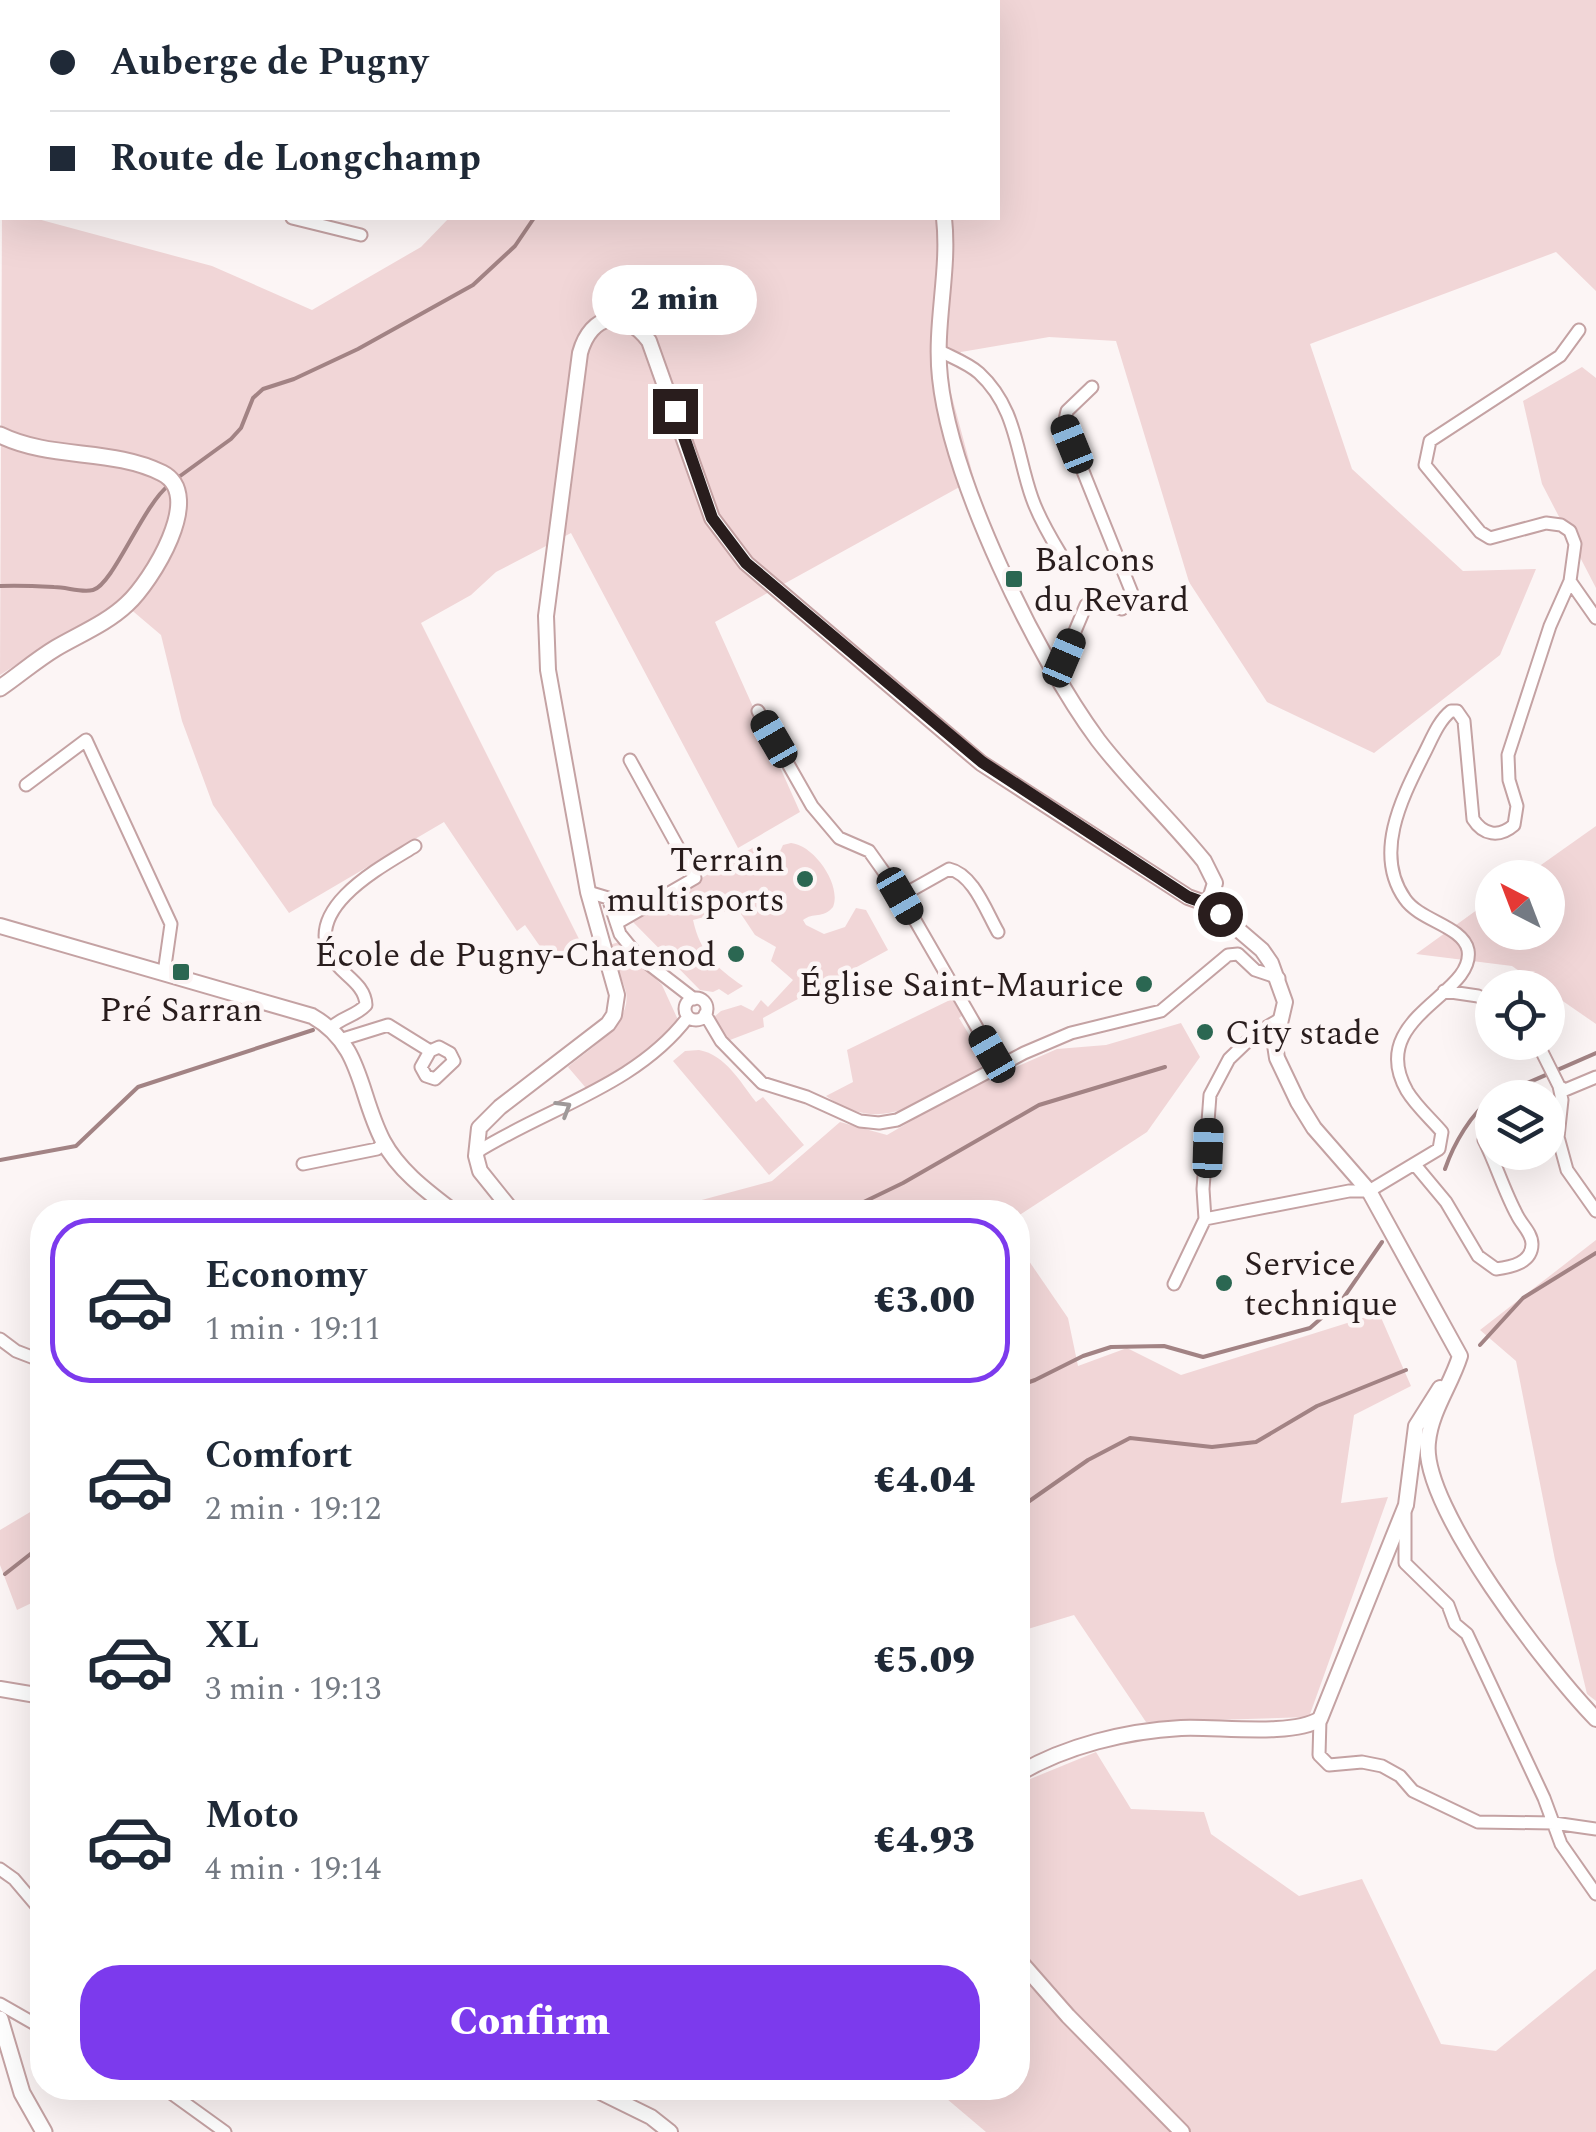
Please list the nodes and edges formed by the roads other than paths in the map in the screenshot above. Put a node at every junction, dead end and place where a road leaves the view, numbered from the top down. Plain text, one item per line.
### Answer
1 (300, 220) edge
2 (944, 220) edge
3 (361, 235) dead end
4 (1579, 330) dead end
5 (938, 350) junction
6 (1092, 387) dead end
7 (0, 434) edge
8 (1060, 553) dead end
9 (1570, 581) junction
10 (1596, 618) edge
11 (1058, 674) junction
12 (0, 688) edge
13 (758, 711) dead end
14 (630, 760) dead end
15 (26, 784) dead end
16 (414, 846) dead end
17 (900, 896) junction
18 (589, 898) junction
19 (1210, 899) junction
20 (617, 923) junction
21 (0, 926) edge
22 (998, 932) dead end
23 (164, 973) junction
24 (1279, 978) junction
25 (1444, 991) junction
26 (1475, 996) edge
27 (694, 1012) junction
28 (1282, 1018) junction
29 (332, 1027) junction
30 (343, 1039) junction
31 (430, 1051) dead end
32 (998, 1064) junction
33 (1596, 1078) edge
34 (1565, 1090) edge
35 (384, 1143) junction
36 (477, 1152) junction
37 (1565, 1160) edge
38 (303, 1164) dead end
39 (1416, 1166) junction
40 (1497, 1170) edge
41 (1369, 1191) junction
42 (439, 1200) edge
43 (503, 1200) edge
44 (1596, 1210) edge
45 (1205, 1220) junction
46 (1174, 1284) dead end
47 (0, 1339) edge
48 (30, 1356) edge
49 (1456, 1368) junction
50 (1406, 1505) junction
51 (0, 1689) edge
52 (30, 1694) edge
53 (1320, 1719) junction
54 (1596, 1719) edge
55 (1030, 1769) edge
56 (1554, 1823) junction
57 (1596, 1830) edge
58 (0, 1869) edge
59 (1596, 1894) edge
60 (30, 1898) edge
61 (1030, 1973) edge
62 (0, 2004) edge
63 (0, 2019) edge
64 (30, 2021) edge
65 (0, 2037) edge
66 (12, 2062) junction
67 (181, 2100) edge
68 (617, 2100) edge
69 (44, 2132) edge
70 (225, 2132) edge
71 (670, 2132) edge
72 (1182, 2132) edge

1 - 3 street
2 - 5 street
4 - 9 street
5 - 8 street
5 - 11 street
6 - 11 street
7 - 12 main road
9 - 10 street
9 - 25 street
11 - 19 street
13 - 17 street
14 - 20 street
15 - 23 street
16 - 29 street
17 - 22 street
17 - 32 street
18 - 19 street
18 - 20 street
18 - 36 street
19 - 24 street
20 - 27 street
21 - 23 street
23 - 29 street
24 - 28 street
24 - 32 street
25 - 26 street
25 - 39 street
27 - 32 street
36 -> 27 street
28 - 41 street
28 - 45 street
29 - 30 street
30 - 31 street
30 - 35 street
33 - 34 street
35 - 38 street
35 - 42 street
36 - 43 street
37 - 44 street
39 - 40 street
39 - 41 street
41 - 45 street
41 - 49 street
45 - 46 street
47 - 48 street
49 - 50 street
49 - 54 street
50 - 53 street
50 - 56 street
51 - 52 street
53 - 55 street
53 - 56 street
56 - 57 street
56 - 59 street
58 - 60 street
61 - 72 street
62 - 64 street
63 - 66 main road
65 - 66 main road
66 - 69 main road
67 - 70 street
68 - 71 street

